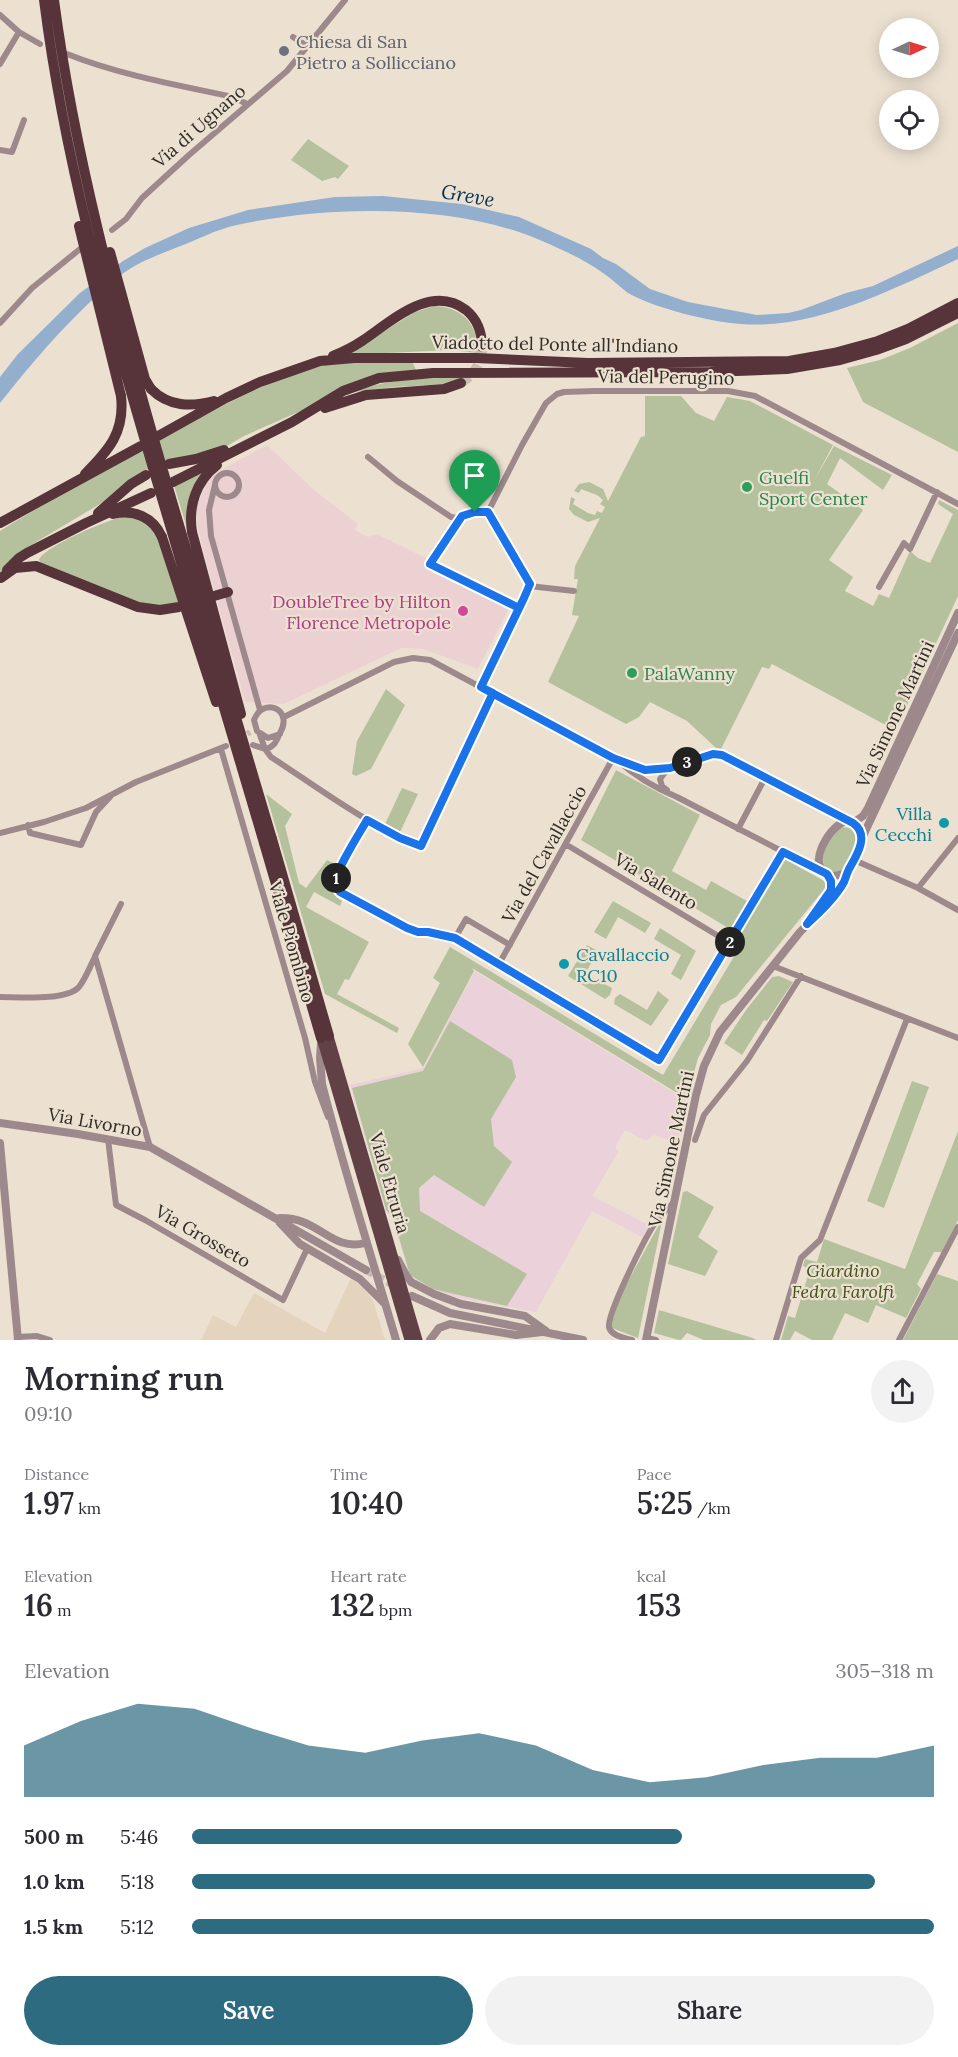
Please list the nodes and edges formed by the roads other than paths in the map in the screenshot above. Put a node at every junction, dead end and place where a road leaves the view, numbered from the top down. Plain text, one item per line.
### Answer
1 (44, 0) edge
2 (54, 0) edge
3 (342, 1) edge
4 (0, 15) edge
5 (18, 32) junction
6 (293, 37) dead end
7 (40, 44) dead end
8 (307, 46) junction
9 (61, 61) junction
10 (0, 64) edge
11 (247, 104) junction
12 (24, 120) dead end
13 (0, 150) edge
14 (112, 230) dead end
15 (80, 249) dead end
16 (958, 303) edge
17 (958, 313) edge
18 (0, 323) edge
19 (482, 347) tunnel mouth
20 (320, 361) junction
21 (461, 383) tunnel mouth
22 (333, 396) junction
23 (226, 398) junction
24 (292, 422) junction
25 (158, 435) dead end
26 (253, 442) junction
27 (141, 446) dead end
28 (368, 457) dead end
29 (169, 464) dead end
30 (146, 475) dead end
31 (76, 482) junction
32 (173, 483) dead end
33 (215, 486) junction
34 (937, 492) junction
35 (151, 493) dead end
36 (220, 495) junction
37 (212, 500) junction
38 (958, 504) edge
39 (488, 512) junction
40 (462, 516) junction
41 (86, 522) junction
42 (0, 523) edge
43 (1, 579) edge
44 (529, 586) junction
45 (879, 586) dead end
46 (228, 591) junction
47 (574, 591) dead end
48 (214, 596) dead end
49 (179, 607) dead end
50 (519, 608) junction
51 (958, 613) edge
52 (958, 633) edge
53 (481, 687) junction
54 (493, 693) junction
55 (260, 710) junction
56 (284, 717) junction
57 (280, 734) junction
58 (260, 735) junction
59 (253, 745) dead end
60 (265, 749) junction
61 (615, 759) junction
62 (241, 765) junction
63 (670, 768) junction
64 (765, 778) junction
65 (256, 785) junction
66 (114, 793) junction
67 (677, 797) junction
68 (367, 820) junction
69 (850, 823) junction
70 (28, 825) junction
71 (738, 829) junction
72 (0, 833) edge
73 (862, 838) junction
74 (958, 838) edge
75 (268, 841) junction
76 (567, 845) junction
77 (783, 852) junction
78 (854, 860) junction
79 (847, 872) junction
80 (827, 874) junction
81 (918, 888) junction
82 (121, 904) dead end
83 (958, 909) edge
84 (807, 924) junction
85 (455, 938) junction
86 (730, 943) junction
87 (510, 945) junction
88 (95, 956) junction
89 (499, 964) junction
90 (773, 966) junction
91 (801, 976) junction
92 (0, 997) edge
93 (908, 1018) junction
94 (325, 1037) junction
95 (958, 1038) edge
96 (0, 1123) edge
97 (108, 1139) junction
98 (695, 1140) dead end
99 (0, 1143) edge
100 (337, 1143) junction
101 (150, 1147) junction
102 (674, 1202) junction
103 (275, 1217) junction
104 (958, 1227) edge
105 (387, 1232) junction
106 (365, 1243) junction
107 (307, 1249) junction
108 (366, 1270) tunnel mouth
109 (411, 1296) dead end
110 (385, 1304) junction
111 (546, 1331) junction
112 (18, 1339) edge
113 (646, 1339) edge
114 (50, 1340) edge
115 (396, 1340) edge
116 (410, 1340) edge
117 (418, 1340) edge
118 (430, 1340) edge
119 (583, 1340) edge
120 (632, 1340) edge
121 (656, 1340) edge
122 (776, 1340) edge
123 (899, 1340) edge

1 - 9 highway, bridge
2 - 9 highway, bridge
3 - 8 street, Via di Ugnano
4 - 5 street
5 - 7 street
5 - 10 street
6 - 8 street
8 - 11 street, Via di Ugnano
9 - 11 street
9 - 23 highway, bridge
9 - 31 highway, bridge
9 - 62 highway, bridge
9 - 65 highway, bridge
11 - 14 street, Via di Ugnano
12 - 13 street
15 - 18 street
16 - 20 highway, Viadotto del Ponte all'Indiano
17 - 22 highway, Viadotto del Ponte all'Indiano
19 - 20 highway
20 - 23 highway, Viadotto del Ponte all'Indiano
21 - 24 highway
22 - 24 highway, Viadotto del Ponte all'Indiano
22 - 29 highway, Viadotto del Ponte all'Indiano
23 - 25 highway, Viadotto del Ponte all'Indiano
24 - 26 highway, Viadotto del Ponte all'Indiano
26 - 32 highway, Viadotto del Ponte all'Indiano
26 - 65 highway, bridge
27 - 31 highway
28 - 40 street
30 - 41 highway
31 - 42 highway
33 - 36 street
33 - 36 street
33 - 37 street
34 - 38 street, Via del Perugino
34 - 39 street, Via del Perugino
34 - 45 street
35 - 41 highway
36 - 37 street
37 - 46 street
39 - 40 street
39 - 44 street
40 - 50 street
41 - 43 highway
41 - 62 highway, bridge
43 - 49 highway
44 - 47 street
44 - 50 street
46 - 48 highway
46 - 55 street
50 - 53 street
51 - 69 street, Via Simone Martini
52 - 73 street, Via Simone Martini
53 - 54 street
53 - 56 street
54 - 61 street
54 - 68 street
55 - 56 street
55 - 58 street
56 - 57 street
57 - 58 street
57 - 60 street
58 - 60 street
59 - 60 street
60 - 68 street
61 - 63 street
61 - 67 street
61 - 76 street, Via del Cavallaccio
62 - 75 highway, bridge
63 - 64 street
63 - 67 street
64 - 69 street
64 - 71 street
65 - 75 highway, bridge
66 - 70 street
66 - 70 street
66 - 100 street, Viale Piombino
67 - 71 street
68 - 85 street
69 - 73 street
69 - 80 street, Via Simone Martini
70 - 72 street
71 - 77 street
73 - 78 street, Via Simone Martini
74 - 81 street
75 - 94 highway
76 - 86 street, Via Salento
76 - 87 street, Via del Cavallaccio
77 - 80 street
77 - 86 street
78 - 79 street, Via Simone Martini
78 - 81 street
79 - 80 street
79 - 84 street, Via Simone Martini
80 - 84 street, Via Simone Martini
81 - 83 street
82 - 88 street
84 - 90 street, Via Simone Martini
85 - 87 street
85 - 89 street
86 - 89 street
87 - 89 street, Via del Cavallaccio
88 - 92 street
88 - 101 street
90 - 91 street
90 - 102 street, Via Simone Martini
91 - 93 street
91 - 98 street
93 - 95 street
93 - 122 street
94 - 100 street, Viale Piombino
94 - 105 main road, Viale Etruria
94 - 116 main road, Viale Etruria
96 - 97 street, Via Livorno
97 - 101 street, Via Livorno
97 - 107 street, Via Grosseto
99 - 112 street
100 - 106 street, Viale Piombino
101 - 103 street, Via Livorno
102 - 113 street, Via Simone Martini
102 - 120 street
103 - 106 street, Via Livorno
103 - 107 street, Via Livorno
103 - 108 street, Via Livorno
104 - 123 street
105 - 111 street
105 - 117 main road, Viale Etruria
106 - 110 street, Viale Piombino
107 - 110 street, Via Livorno
109 - 111 street
110 - 115 street, Viale Piombino
111 - 118 street
111 - 119 street
112 - 114 street
113 - 121 street

